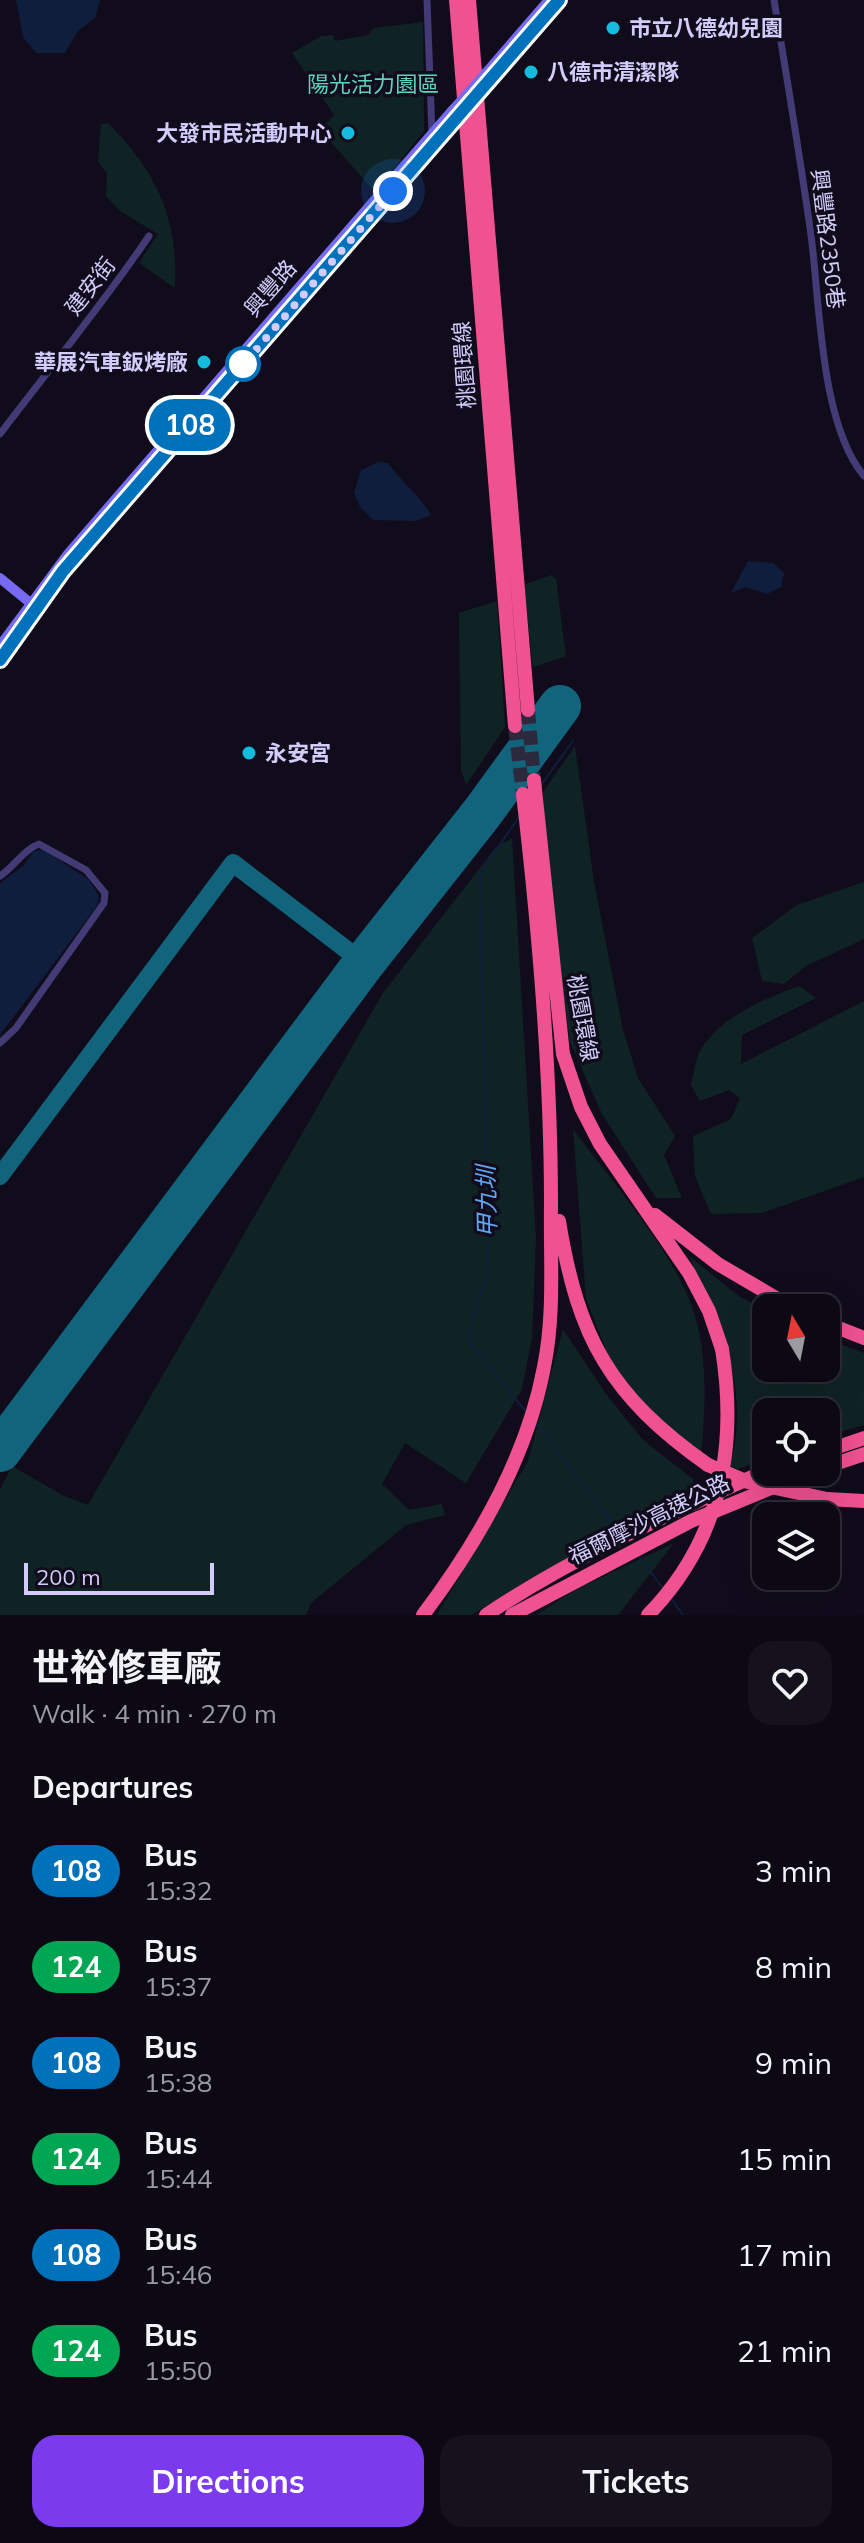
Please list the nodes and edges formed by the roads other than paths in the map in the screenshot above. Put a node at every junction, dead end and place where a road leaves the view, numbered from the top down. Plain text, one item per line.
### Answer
1 (427, 0) edge
2 (456, 0) edge
3 (469, 0) edge
4 (549, 0) edge
5 (559, 0) edge
6 (774, 0) edge
7 (487, 78) junction
8 (452, 117) junction
9 (432, 133) junction
10 (433, 146) junction
11 (149, 236) dead end
12 (0, 434) edge
13 (864, 476) edge
14 (0, 578) edge
15 (32, 605) junction
16 (0, 646) edge
17 (0, 660) edge
18 (528, 710) tunnel mouth
19 (515, 726) tunnel mouth
20 (0, 876) edge
21 (0, 1043) edge
22 (552, 1177) junction
23 (636, 1199) junction
24 (769, 1294) edge
25 (840, 1329) edge
26 (864, 1338) edge
27 (864, 1438) edge
28 (840, 1446) edge
29 (864, 1454) edge
30 (840, 1462) edge
31 (752, 1477) edge
32 (770, 1486) edge
33 (864, 1501) edge
34 (423, 1615) edge
35 (486, 1615) edge
36 (512, 1615) edge
37 (648, 1615) edge

1 - 9 street
2 - 19 highway, 桃園環線
3 - 18 highway, 桃園環線
4 - 7 main road, 興豐路
5 - 7 main road, 興豐路
6 - 13 street, 興豐路2350巷
7 - 8 main road, 興豐路, bridge
8 - 9 main road, 興豐路
8 - 10 main road, 興豐路
9 - 10 street
9 - 15 main road, 興豐路
10 - 15 main road, 興豐路
11 - 12 street, 建安街
14 - 15 main road
15 - 16 main road, 興豐路
15 - 17 main road, 興豐路
20 - 21 street
22 - 23 highway, 桃園環線
22 - 33 highway, bridge
22 - 34 highway
23 - 24 highway
23 - 37 highway, 桃園環線, bridge
25 - 26 highway
27 - 28 highway
29 - 30 highway
31 - 35 highway, 福爾摩沙高速公路
32 - 36 highway, 福爾摩沙高速公路

